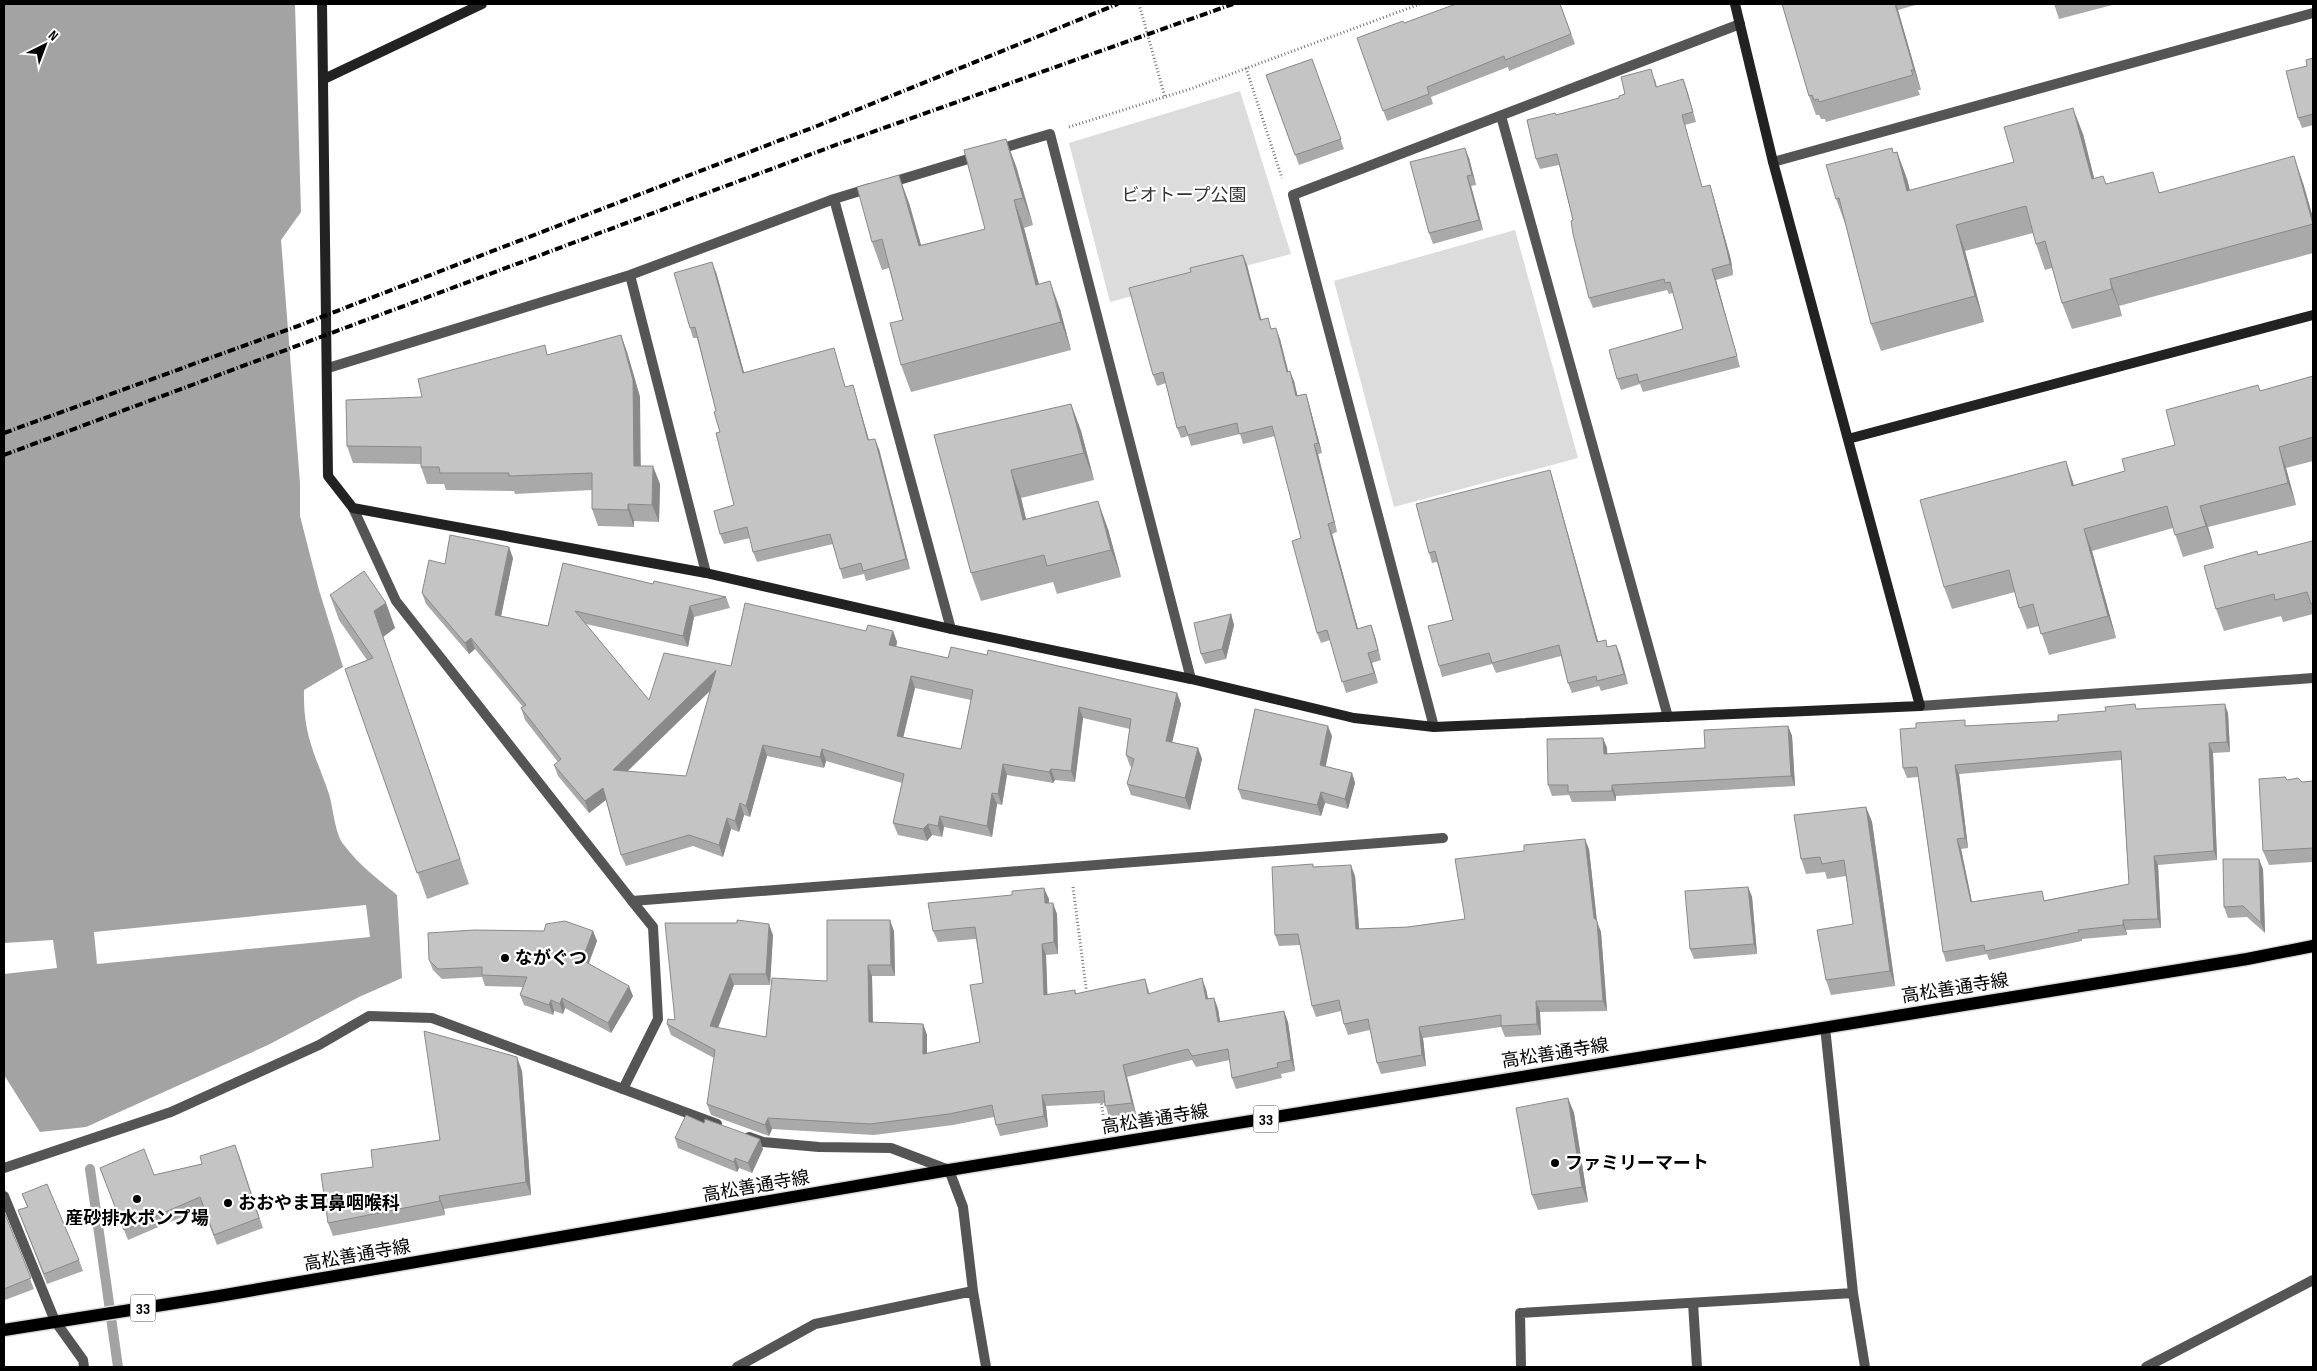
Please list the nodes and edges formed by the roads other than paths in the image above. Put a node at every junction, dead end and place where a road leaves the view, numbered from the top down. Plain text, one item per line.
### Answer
1 (322, 4) edge
2 (482, 4) edge
3 (1735, 4) edge
4 (2313, 13) edge
5 (1740, 24) junction
6 (324, 79) junction
7 (1501, 116) junction
8 (1773, 162) junction
9 (834, 200) junction
10 (630, 275) junction
11 (2313, 315) edge
12 (328, 368) junction
13 (1848, 439) junction
14 (353, 508) junction
15 (706, 573) junction
16 (951, 628) junction
17 (2313, 678) edge
18 (1192, 679) junction
19 (1920, 706) junction
20 (1668, 717) junction
21 (1434, 727) junction
22 (1443, 838) dead end
23 (632, 901) junction
24 (2313, 946) edge
25 (1825, 1027) junction
26 (623, 1089) junction
27 (4, 1168) edge
28 (949, 1170) junction
29 (4, 1196) edge
30 (2313, 1280) edge
31 (973, 1291) junction
32 (1853, 1293) junction
33 (1693, 1303) junction
34 (55, 1321) junction
35 (4, 1330) edge
36 (84, 1367) edge
37 (737, 1367) edge
38 (986, 1367) edge
39 (1521, 1367) edge
40 (1697, 1367) edge
41 (1865, 1367) edge
42 (2146, 1367) edge

1 - 6 street
2 - 6 street
3 - 5 street
4 - 8 street
5 - 7 street
5 - 8 street
6 - 12 street
7 - 20 street
7 - 21 street
8 - 13 street
9 - 10 street
9 - 16 street
9 - 18 street
10 - 12 street
10 - 15 street
11 - 13 street
12 - 14 street
13 - 19 street
14 - 15 street
14 - 23 street
15 - 16 street
16 - 18 street
17 - 19 street
18 - 21 street
19 - 20 street
20 - 21 street
22 - 23 street
23 - 26 street
24 - 25 main road, 高松善通寺線 / 33
25 - 28 main road, 高松善通寺線 / 33
25 - 32 street
26 - 27 street
26 - 28 street
28 - 31 street
28 - 34 main road, 高松善通寺線 / 33
29 - 34 street
30 - 42 street
31 - 37 street
31 - 38 street
32 - 33 street
32 - 41 street
33 - 39 street
33 - 40 street
34 - 35 main road, 高松善通寺線 / 33
34 - 36 street

